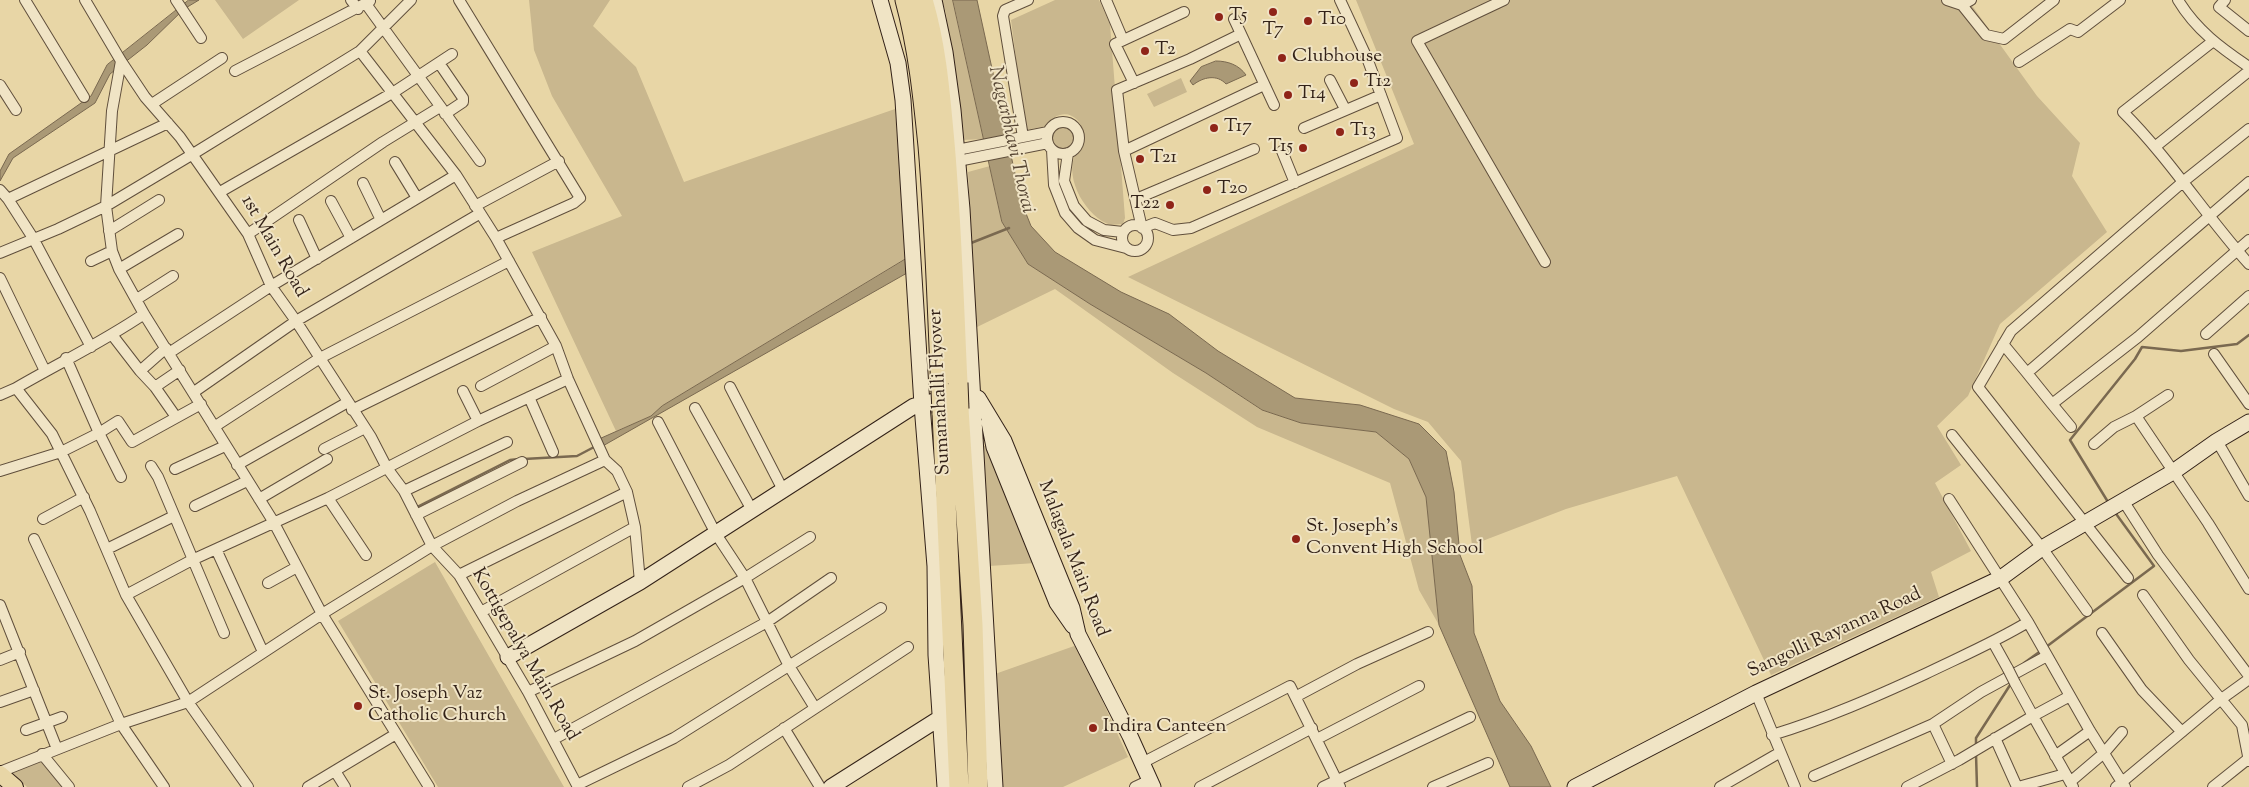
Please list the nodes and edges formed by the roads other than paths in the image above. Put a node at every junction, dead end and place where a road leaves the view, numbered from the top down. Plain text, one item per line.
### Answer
1 (25, 0) edge
2 (85, 0) edge
3 (176, 0) edge
4 (351, 0) edge
5 (411, 0) edge
6 (459, 0) edge
7 (880, 0) edge
8 (905, 0) edge
9 (924, 0) edge
10 (934, 0) edge
11 (1028, 0) edge
12 (1106, 0) edge
13 (1340, 0) edge
14 (1504, 0) edge
15 (1947, 0) edge
16 (2054, 0) edge
17 (2120, 0) edge
18 (2178, 0) edge
19 (2225, 0) edge
20 (1967, 2) edge
21 (365, 4) edge
22 (1184, 12) dead end
23 (1234, 19) dead end
24 (2247, 25) edge
25 (383, 28) junction
26 (1241, 34) junction
27 (201, 38) dead end
28 (1123, 40) junction
29 (2212, 42) junction
30 (360, 51) junction
31 (452, 54) dead end
32 (222, 58) dead end
33 (121, 61) junction
34 (2019, 62) dead end
35 (440, 63) junction
36 (2249, 69) edge
37 (235, 71) dead end
38 (419, 76) junction
39 (1330, 80) dead end
40 (1134, 83) junction
41 (1264, 85) junction
42 (0, 86) edge
43 (394, 92) junction
44 (1381, 95) junction
45 (84, 97) dead end
46 (152, 104) junction
47 (1274, 105) dead end
48 (1346, 109) junction
49 (16, 110) dead end
50 (443, 110) junction
51 (416, 122) junction
52 (168, 123) junction
53 (1304, 128) dead end
54 (2249, 129) edge
55 (1048, 132) junction
56 (1021, 138) junction
57 (2156, 146) junction
58 (1050, 147) junction
59 (1254, 149) dead end
60 (1124, 150) junction
61 (109, 151) junction
62 (1282, 151) dead end
63 (1068, 153) junction
64 (193, 154) junction
65 (962, 155) junction
66 (480, 161) dead end
67 (559, 161) junction
68 (395, 162) dead end
69 (456, 175) junction
70 (2184, 181) junction
71 (363, 182) dead end
72 (1295, 182) junction
73 (2249, 182) edge
74 (0, 190) edge
75 (220, 192) junction
76 (417, 198) junction
77 (8, 199) junction
78 (1136, 199) junction
79 (159, 200) dead end
80 (331, 201) dead end
81 (106, 206) junction
82 (477, 210) junction
83 (2209, 216) junction
84 (299, 220) dead end
85 (381, 220) junction
86 (1142, 228) junction
87 (1127, 229) junction
88 (109, 231) junction
89 (178, 234) dead end
90 (248, 234) junction
91 (33, 238) junction
92 (350, 238) junction
93 (496, 238) junction
94 (2249, 240) edge
95 (1126, 248) junction
96 (2236, 250) junction
97 (112, 251) junction
98 (0, 253) edge
99 (317, 259) junction
100 (91, 261) dead end
101 (509, 261) junction
102 (1545, 262) dead end
103 (2249, 264) edge
104 (120, 269) junction
105 (173, 276) dead end
106 (0, 278) edge
107 (271, 286) junction
108 (2249, 296) edge
109 (137, 299) junction
110 (144, 314) junction
111 (540, 317) junction
112 (296, 321) junction
113 (2206, 334) dead end
114 (112, 336) junction
115 (2003, 344) junction
116 (556, 346) junction
117 (91, 347) junction
118 (168, 350) junction
119 (2214, 354) dead end
120 (66, 358) junction
121 (320, 358) junction
122 (180, 370) junction
123 (45, 371) junction
124 (140, 371) junction
125 (2027, 373) junction
126 (568, 379) junction
127 (481, 386) dead end
128 (949, 386) junction
129 (155, 387) junction
130 (730, 387) dead end
131 (16, 388) junction
132 (462, 390) dead end
133 (194, 392) junction
134 (0, 395) edge
135 (2168, 395) dead end
136 (529, 397) junction
137 (974, 397) junction
138 (201, 404) junction
139 (2052, 404) junction
140 (2249, 404) edge
141 (922, 405) junction
142 (350, 406) junction
143 (695, 408) dead end
144 (951, 411) junction
145 (2136, 416) junction
146 (176, 417) junction
147 (478, 421) junction
148 (658, 422) dead end
149 (2249, 422) edge
150 (214, 427) junction
151 (2071, 427) dead end
152 (365, 428) junction
153 (99, 433) junction
154 (1952, 435) dead end
155 (2217, 441) junction
156 (507, 442) dead end
157 (2094, 444) dead end
158 (225, 446) junction
159 (61, 452) junction
160 (553, 452) dead end
161 (605, 460) junction
162 (522, 462) dead end
163 (237, 465) junction
164 (151, 466) dead end
165 (387, 468) junction
166 (175, 469) dead end
167 (1, 470) edge
168 (2173, 472) junction
169 (121, 477) dead end
170 (247, 481) junction
171 (783, 490) junction
172 (404, 492) junction
173 (627, 492) junction
174 (2249, 496) edge
175 (84, 497) junction
176 (328, 498) junction
177 (259, 499) junction
178 (1950, 499) dead end
179 (195, 506) dead end
180 (2116, 506) junction
181 (752, 510) junction
182 (416, 515) junction
183 (174, 516) junction
184 (43, 519) dead end
185 (273, 522) junction
186 (2085, 524) junction
187 (635, 527) junction
188 (716, 534) junction
189 (810, 536) dead end
190 (34, 539) dead end
191 (432, 546) junction
192 (2042, 548) junction
193 (107, 549) junction
194 (216, 549) junction
195 (366, 555) dead end
196 (192, 560) junction
197 (297, 567) junction
198 (459, 575) junction
199 (745, 578) junction
200 (831, 578) dead end
201 (2001, 578) junction
202 (2128, 578) dead end
203 (640, 582) junction
204 (268, 583) dead end
205 (2249, 589) edge
206 (126, 594) junction
207 (2143, 595) dead end
208 (0, 605) edge
209 (882, 608) dead end
210 (2087, 611) dead end
211 (481, 612) junction
212 (322, 614) junction
213 (2, 616) edge
214 (768, 622) junction
215 (2028, 622) junction
216 (1428, 632) dead end
217 (224, 633) dead end
218 (2102, 633) dead end
219 (1994, 642) junction
220 (908, 647) dead end
221 (20, 652) junction
222 (263, 652) junction
223 (2048, 656) junction
224 (508, 657) junction
225 (0, 660) edge
226 (790, 666) junction
227 (2012, 676) junction
228 (2248, 680) edge
229 (1419, 686) dead end
230 (34, 690) junction
231 (528, 692) junction
232 (1756, 694) junction
233 (1296, 696) junction
234 (2070, 696) junction
235 (2220, 700) junction
236 (0, 702) edge
237 (188, 702) junction
238 (815, 708) junction
239 (2033, 716) junction
240 (62, 717) dead end
241 (1470, 717) dead end
242 (940, 718) junction
243 (47, 723) junction
244 (121, 724) junction
245 (1934, 724) junction
246 (2242, 725) junction
247 (784, 728) junction
248 (1312, 728) junction
249 (26, 730) dead end
250 (2090, 731) junction
251 (2122, 732) dead end
252 (2182, 732) junction
253 (396, 734) junction
254 (1772, 735) junction
255 (2249, 735) edge
256 (1317, 738) junction
257 (1995, 738) junction
258 (554, 739) junction
259 (57, 749) junction
260 (1779, 753) junction
261 (2104, 753) junction
262 (42, 754) junction
263 (2055, 756) junction
264 (2249, 760) edge
265 (1142, 763) junction
266 (1488, 763) dead end
267 (1952, 764) junction
268 (335, 771) junction
269 (0, 772) edge
270 (1814, 776) dead end
271 (2069, 781) edge
272 (1151, 784) edge
273 (1339, 784) edge
274 (2122, 785) edge
275 (577, 786) edge
276 (15, 787) edge
277 (69, 787) edge
278 (164, 787) edge
279 (248, 787) edge
280 (308, 787) edge
281 (345, 787) edge
282 (429, 787) edge
283 (688, 787) edge
284 (820, 787) edge
285 (831, 787) edge
286 (945, 787) edge
287 (959, 787) edge
288 (978, 787) edge
289 (995, 787) edge
290 (1134, 787) edge
291 (1200, 787) edge
292 (1323, 787) edge
293 (1433, 787) edge
294 (1575, 787) edge
295 (1720, 787) edge
296 (1795, 787) edge
297 (1907, 787) edge
298 (2017, 787) edge
299 (2213, 787) edge

1 - 45 street
2 - 33 street, 1st Main Road
3 - 27 street
4 - 21 street
5 - 25 street
6 - 67 street
7 - 141 street
8 - 128 highway, Sumanahalli Flyover
9 - 128 highway, Sumanahalli Flyover
10 - 65 street
11 - 56 street
12 - 28 street
13 - 44 street
14 - 102 street
15 - 20 street
16 - 20 street
17 - 34 street
18 - 29 street
19 - 24 street
21 - 25 street
21 - 37 street
22 - 28 street
23 - 26 street
25 - 30 street
25 - 38 street
26 - 40 street
26 - 41 street
28 - 40 street
29 - 36 street
29 - 57 street
30 - 43 street
30 - 64 street
31 - 35 street
32 - 46 street
33 - 46 street, 1st Main Road
33 - 61 street
35 - 38 street
35 - 50 street
36 - 57 street
38 - 43 street
38 - 50 street
39 - 48 street
40 - 60 street
41 - 47 street
41 - 60 street
42 - 49 street
43 - 51 street
43 - 75 street
44 - 48 street
44 - 72 street
46 - 52 street, 1st Main Road
48 - 53 street
50 - 51 street
50 - 66 street
51 - 69 street
51 - 90 street
52 - 61 street
52 - 64 street, 1st Main Road
54 - 70 street
55 - 56 street
55 - 58 street
55 - 63 street
56 - 65 street
57 - 70 street
58 - 63 street
58 - 65 street
58 - 95 street
59 - 78 street
60 - 78 street
61 - 77 street
61 - 81 street
62 - 72 street
63 - 87 street
64 - 75 street, 1st Main Road
64 - 81 street
65 - 137 street
67 - 82 street
67 - 93 street
68 - 76 street
69 - 76 street
69 - 82 street
70 - 83 street
70 - 115 street
71 - 85 street
72 - 86 street
73 - 83 street
74 - 77 street
75 - 90 street, 1st Main Road
76 - 85 street
77 - 91 street
78 - 86 street
78 - 87 street
79 - 88 street
80 - 92 street
81 - 88 street
81 - 91 street
82 - 93 street
82 - 112 street
83 - 96 street
83 - 125 street
84 - 99 street
85 - 92 street
86 - 87 street
86 - 95 street
87 - 95 street
88 - 97 street
89 - 104 street
90 - 107 street, 1st Main Road
91 - 98 street
91 - 117 street
92 - 99 street
93 - 101 street
94 - 96 street
96 - 103 street
96 - 139 street
97 - 100 street
97 - 104 street
99 - 107 street
101 - 111 street
101 - 121 street
104 - 109 street
105 - 109 street
106 - 123 street
107 - 112 street, 1st Main Road
107 - 118 street
108 - 113 street
109 - 110 street
110 - 114 street
110 - 118 street
111 - 116 street
111 - 142 street
112 - 121 street, 1st Main Road
112 - 133 street
114 - 117 street
114 - 124 street
115 - 125 street
115 - 186 street
116 - 126 street
116 - 127 street
117 - 120 street
118 - 122 street
118 - 124 street
119 - 140 street
120 - 123 street
120 - 153 street
121 - 142 street, 1st Main Road
121 - 150 street
122 - 129 street
122 - 133 street
123 - 131 street
124 - 129 street
125 - 139 street
126 - 136 street
126 - 161 street
128 - 144 highway, Sumanahalli Flyover, bridge
129 - 146 street
130 - 171 street
131 - 134 street
131 - 159 street
132 - 147 street
133 - 138 street
135 - 145 street
136 - 147 street
136 - 160 street
137 - 141 street
137 - 265 street, Malagala Main Road
137 - 289 street
138 - 146 street
138 - 150 street
139 - 151 street
141 - 171 street
141 - 242 street
142 - 152 street, 1st Main Road
142 - 163 street
143 - 181 street
144 - 287 highway, Sumanahalli Flyover
144 - 288 highway, Sumanahalli Flyover
145 - 157 street
145 - 168 street
146 - 153 street
147 - 165 street
148 - 188 street
149 - 155 street, Sangolli Rayanna Road
150 - 158 street
152 - 165 street, 1st Main Road
152 - 177 street
153 - 159 street
153 - 169 street
154 - 192 street
155 - 168 street, Sangolli Rayanna Road
155 - 174 street
156 - 172 street
158 - 163 street
158 - 166 street
159 - 167 street
159 - 175 street
161 - 173 street
161 - 191 street
162 - 182 street
163 - 170 street
164 - 183 street
165 - 172 street, 1st Main Road
165 - 176 street
168 - 180 street, Sangolli Rayanna Road
168 - 205 street
170 - 177 street
170 - 179 street
171 - 181 street
172 - 182 street, 1st Main Road
173 - 187 street
173 - 198 street
175 - 184 street
175 - 193 street
176 - 185 street
176 - 195 street
177 - 185 street
178 - 201 street
180 - 186 street, Sangolli Rayanna Road
180 - 228 street
181 - 188 street
182 - 191 street, 1st Main Road
183 - 193 street
183 - 196 street
185 - 194 street
185 - 197 street
186 - 192 street, Sangolli Rayanna Road
186 - 202 street
187 - 203 street
187 - 211 street
188 - 199 street
188 - 203 street
189 - 199 street
190 - 244 street
191 - 198 street, Kottigepalya Main Road
191 - 212 street
192 - 201 street, Sangolli Rayanna Road
192 - 210 street
193 - 206 street
194 - 196 street
194 - 222 street
196 - 206 street
196 - 217 street
197 - 204 street
197 - 212 street
198 - 211 street, Kottigepalya Main Road
199 - 214 street
199 - 231 street
200 - 214 street
201 - 215 street
201 - 232 street, Sangolli Rayanna Road
203 - 224 street
206 - 237 street
207 - 235 street
208 - 213 street
209 - 226 street
211 - 224 street, Kottigepalya Main Road
212 - 222 street
212 - 253 street
213 - 221 street
214 - 226 street
214 - 258 street
215 - 219 street
215 - 223 street
216 - 233 street
218 - 252 street
219 - 227 street
219 - 254 street
220 - 238 street
221 - 225 street
221 - 230 street
222 - 237 street
223 - 227 street
223 - 234 street
224 - 231 street, Kottigepalya Main Road
226 - 238 street
226 - 275 street
227 - 239 street
227 - 245 street
228 - 235 street
229 - 256 street
230 - 236 street
230 - 243 street
231 - 258 street, Kottigepalya Main Road
232 - 254 street
232 - 294 street, Sangolli Rayanna Road
233 - 248 street
233 - 265 street
234 - 239 street
234 - 250 street
235 - 246 street
235 - 252 street
237 - 244 street
237 - 279 street
238 - 247 street
239 - 257 street
239 - 263 street
240 - 243 street
241 - 273 street
242 - 285 street
242 - 286 street
243 - 249 street
243 - 259 street
244 - 259 street
244 - 278 street
245 - 267 street
245 - 270 street
246 - 255 street
246 - 264 street
247 - 283 street
247 - 284 street
248 - 256 street
248 - 291 street
250 - 261 street
250 - 263 street
251 - 261 street
252 - 274 street
253 - 268 street
253 - 282 street
254 - 260 street
256 - 273 street
257 - 267 street
257 - 298 street
258 - 275 street, Kottigepalya Main Road
259 - 262 street
260 - 295 street
260 - 296 street
261 - 271 street
261 - 274 street
262 - 269 street
262 - 277 street
263 - 271 street
264 - 299 street
265 - 272 street, Malagala Main Road
266 - 293 street
267 - 297 street
268 - 280 street
268 - 281 street
269 - 276 main road
271 - 298 street
272 - 290 street
273 - 292 street

